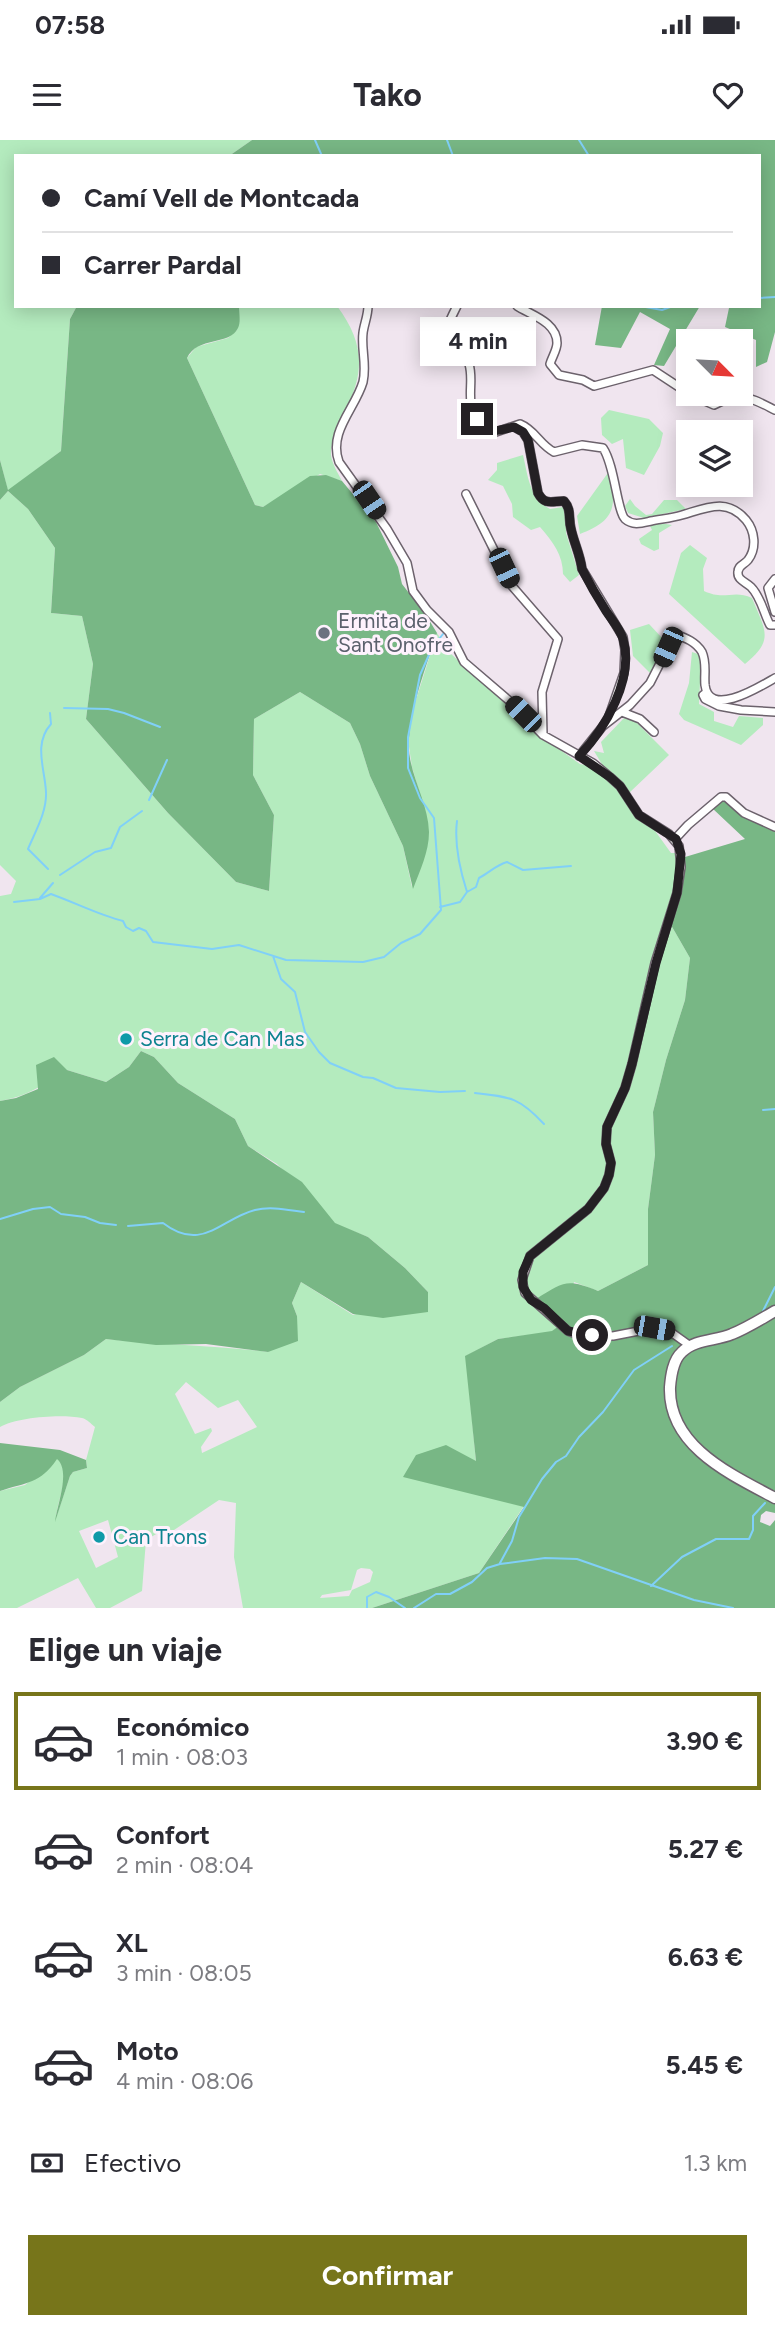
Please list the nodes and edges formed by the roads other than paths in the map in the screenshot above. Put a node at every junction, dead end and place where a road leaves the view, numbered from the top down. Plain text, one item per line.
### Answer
1 (368, 308) edge
2 (456, 308) edge
3 (521, 308) edge
4 (676, 385) edge
5 (753, 400) edge
6 (775, 410) edge
7 (514, 427) junction
8 (466, 494) dead end
9 (775, 579) edge
10 (775, 612) edge
11 (775, 625) edge
12 (775, 678) edge
13 (708, 692) junction
14 (622, 712) junction
15 (775, 712) edge
16 (607, 722) junction
17 (654, 732) dead end
18 (542, 735) junction
19 (579, 756) junction
20 (775, 827) edge
21 (676, 839) junction
22 (775, 1311) edge
23 (690, 1346) junction
24 (775, 1498) edge

1 - 18 street
2 - 7 street
3 - 4 street
5 - 6 street
7 - 11 street
7 - 16 street
8 - 18 street
9 - 10 street
12 - 13 street
13 - 14 street
13 - 15 street
14 - 16 street
14 - 17 street
16 - 19 street
18 - 19 street
19 - 21 street
20 - 21 street
21 - 23 street
22 - 23 street
23 - 24 street

